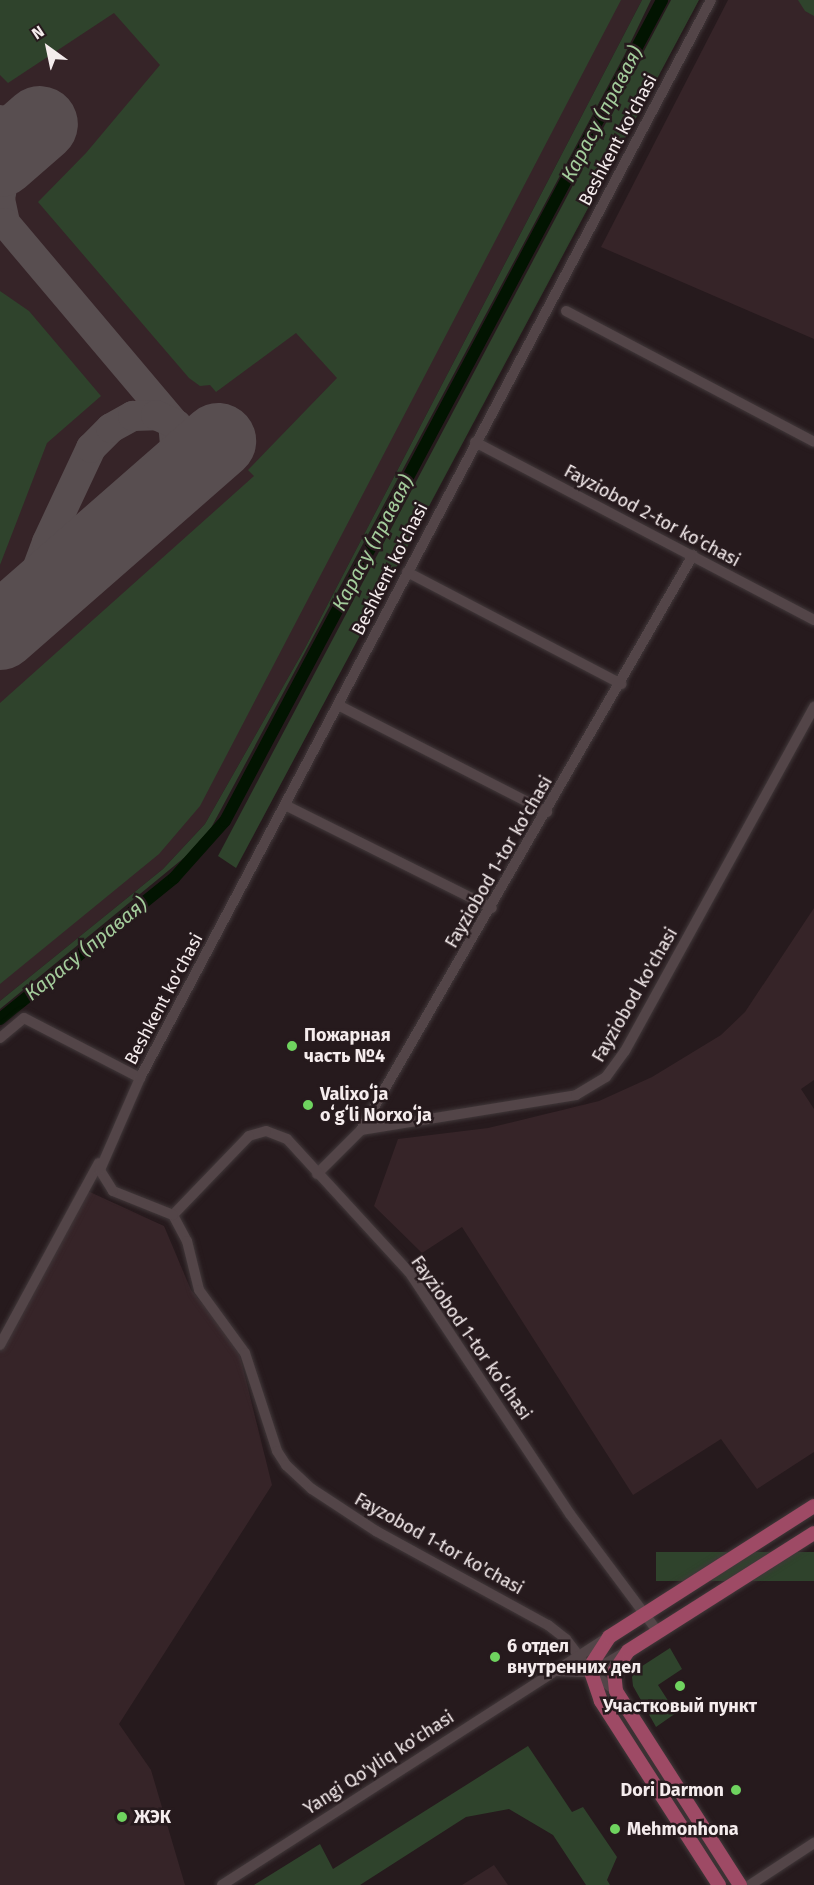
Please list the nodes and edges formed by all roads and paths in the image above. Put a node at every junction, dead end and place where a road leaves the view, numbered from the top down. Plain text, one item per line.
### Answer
1 (711, 0) edge
2 (566, 311) dead end
3 (475, 442) junction
4 (814, 442) edge
5 (693, 555) junction
6 (407, 572) junction
7 (814, 620) edge
8 (621, 684) junction
9 (338, 705) junction
10 (814, 707) edge
11 (285, 805) junction
12 (547, 812) junction
13 (492, 908) junction
14 (0, 1038) edge
15 (140, 1078) junction
16 (361, 1130) junction
17 (104, 1155) junction
18 (317, 1174) junction
19 (86, 1188) junction
20 (113, 1191) junction
21 (173, 1215) junction
22 (0, 1345) edge
23 (814, 1506) edge
24 (814, 1533) edge
25 (646, 1613) junction
26 (658, 1632) junction
27 (609, 1637) junction
28 (627, 1651) junction
29 (580, 1655) junction
30 (556, 1671) junction
31 (591, 1672) junction
32 (616, 1691) junction
33 (814, 1843) edge
34 (222, 1885) edge
35 (719, 1885) edge
36 (740, 1885) edge
37 (750, 1885) edge

1 - 3 street, Beshkent ko'chasi
2 - 4 street
3 - 5 street, Fayziobod 2-tor ko'chasi
3 - 6 street, Beshkent ko'chasi
5 - 7 street, Fayziobod 2-tor ko'chasi
5 - 8 street, Fayziobod 1-tor ko'chasi
6 - 8 street
6 - 9 street, Beshkent ko'chasi
8 - 12 street, Fayziobod 1-tor ko'chasi
9 - 11 street, Beshkent ko'chasi
9 - 12 street
10 - 16 street, Fayziobod ko'chasi
11 - 13 street
11 - 15 street, Beshkent ko'chasi
12 - 13 street, Fayziobod 1-tor ko'chasi
13 - 16 street, Fayziobod 1-tor ko'chasi
14 - 15 street
15 - 17 street, Beshkent ko'chasi
16 - 18 street, Fayziobod 1-tor ko'chasi
17 - 19 street, Beshkent ko'chasi
17 - 20 street, Beshkent ko'chasi
18 - 21 street, Fayziobod 1-tor koʻchasi
18 - 25 street, Fayziobod 1-tor koʻchasi
19 - 20 street
19 - 22 street, Beshkent ko'chasi
20 - 21 street
21 - 29 street, Fayzobod 1-tor ko'chasi
23 - 25 main road, Yangi Qo'yliq ko'chasi
24 - 26 main road
25 - 26 street, Fayziobod 1-tor koʻchasi
25 - 27 main road, Yangi Qo'yliq ko'chasi
26 - 28 main road
27 - 29 street, Yangi Qo'yliq ko'chasi
27 - 31 main road, Yangi Qo'yliq ko'chasi
28 - 31 street
28 - 32 main road
29 - 30 street, Yangi Qo'yliq ko'chasi
29 - 31 street, Fayzobod 1-tor ko'chasi
30 - 31 street
30 - 34 street, Yangi Qo'yliq ko'chasi
31 - 32 street
31 - 35 main road
32 - 36 main road
33 - 37 street

